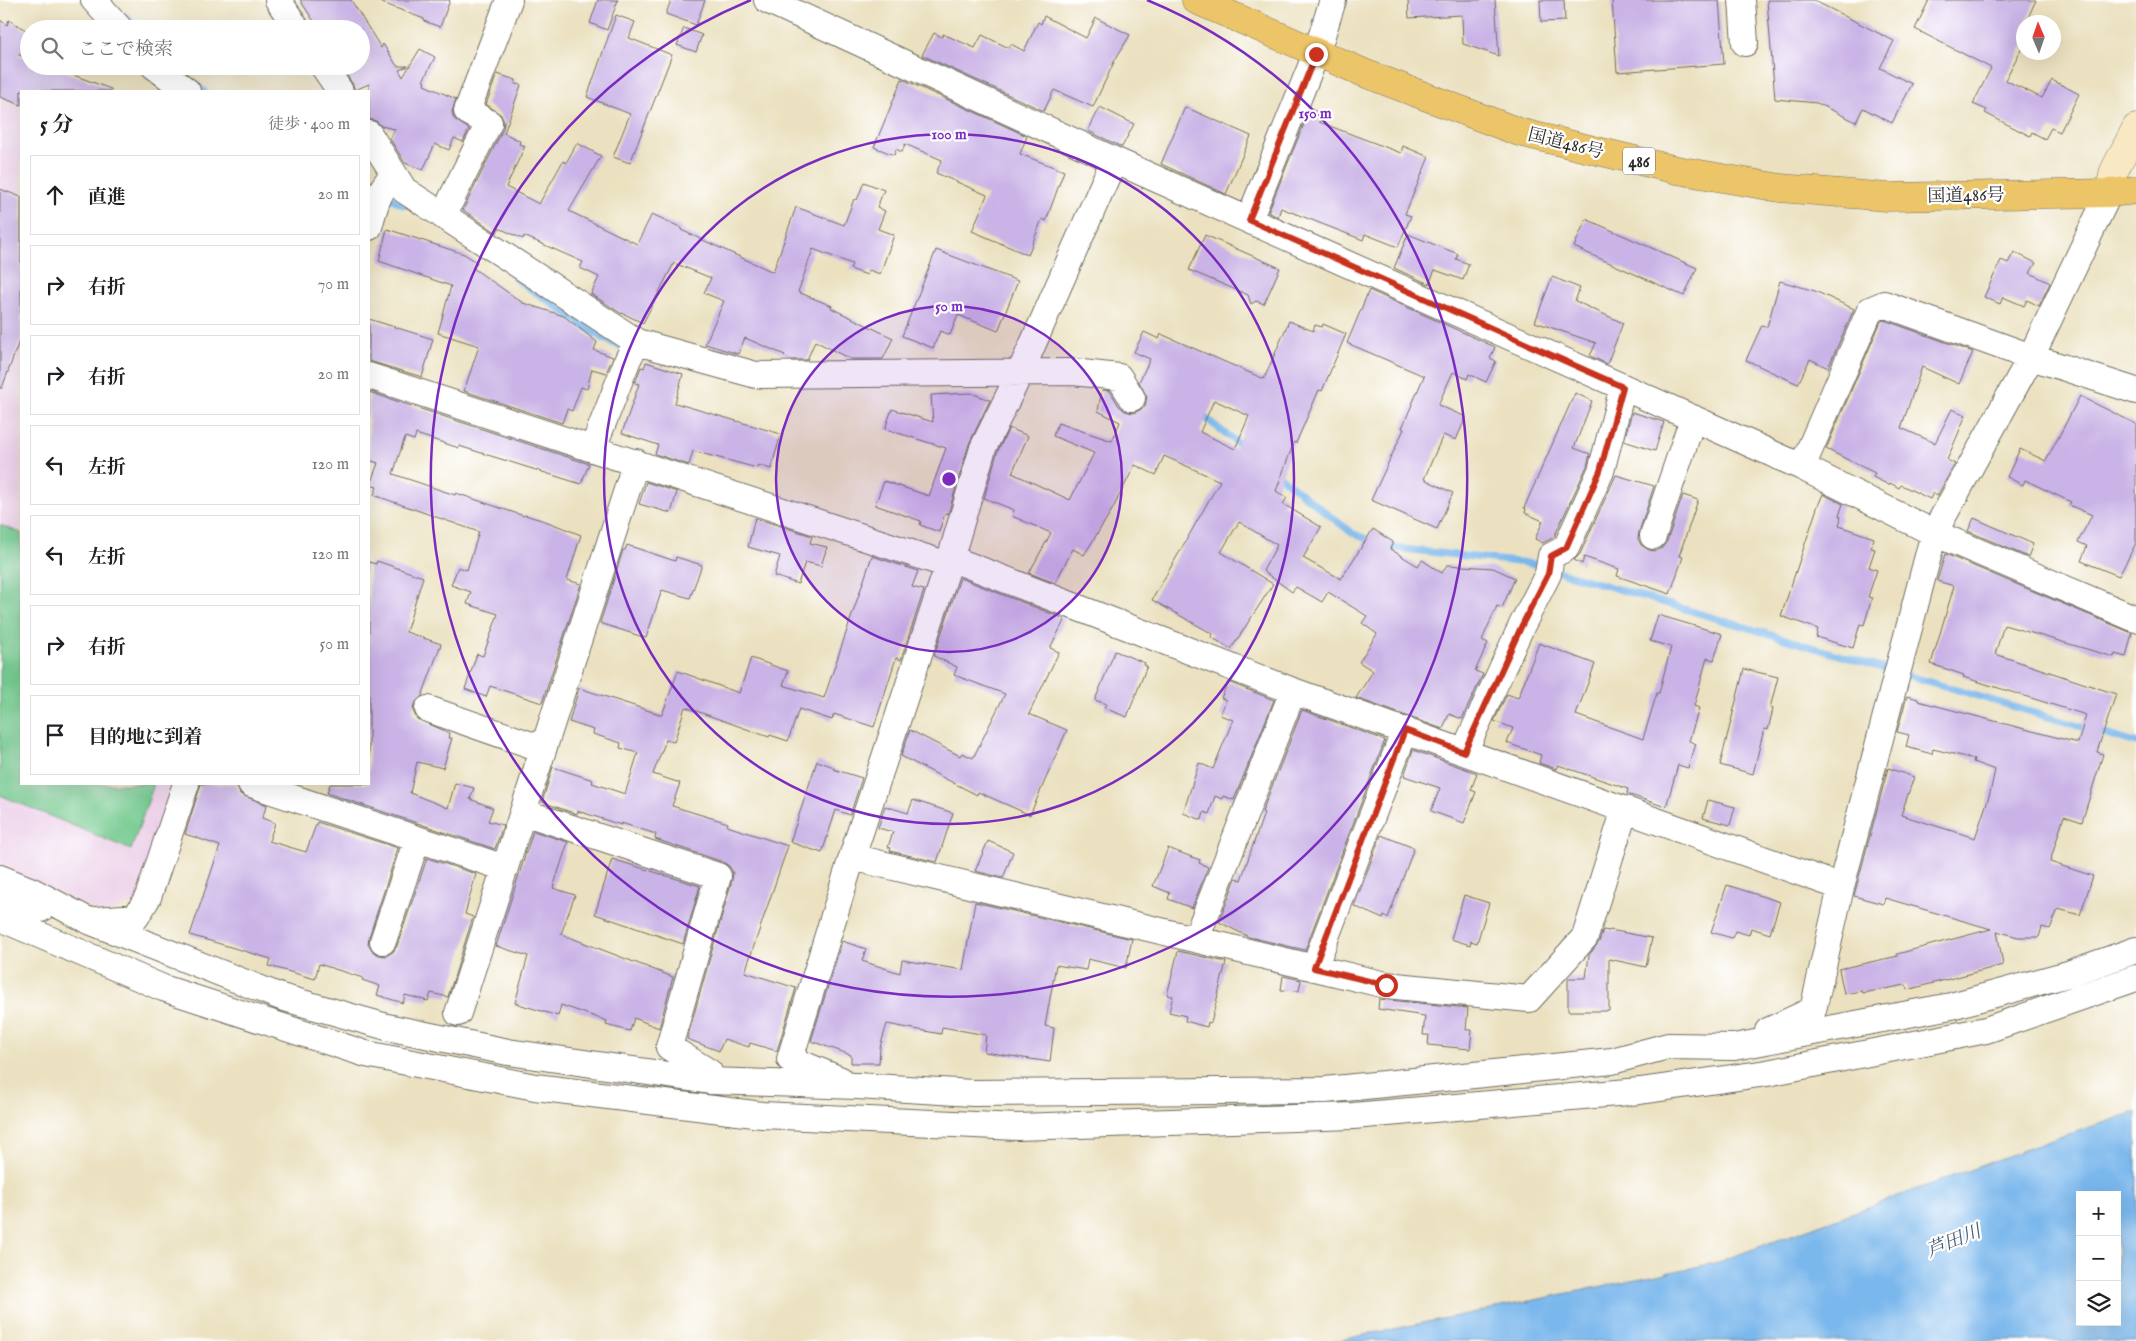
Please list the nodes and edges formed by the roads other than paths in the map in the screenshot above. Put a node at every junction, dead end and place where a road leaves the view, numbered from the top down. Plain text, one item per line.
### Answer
1 (94, 0) edge
2 (278, 0) edge
3 (509, 0) edge
4 (767, 0) edge
5 (1196, 0) edge
6 (1333, 0) edge
7 (1742, 0) edge
8 (112, 20) edge
9 (291, 20) edge
10 (1745, 43) dead end
11 (1316, 54) junction
12 (166, 75) edge
13 (328, 75) edge
14 (186, 90) edge
15 (339, 90) edge
16 (2136, 128) edge
17 (370, 141) edge
18 (1114, 160) junction
19 (2136, 190) edge
20 (2109, 193) junction
21 (378, 198) edge
22 (2136, 199) edge
23 (443, 216) junction
24 (1249, 220) junction
25 (632, 351) junction
26 (2031, 357) junction
27 (370, 376) edge
28 (1015, 383) junction
29 (1623, 387) junction
30 (1125, 388) dead end
31 (2136, 391) edge
32 (1693, 418) junction
33 (593, 448) junction
34 (636, 462) junction
35 (1802, 466) junction
36 (1934, 533) junction
37 (1652, 536) dead end
38 (949, 563) junction
39 (2136, 619) edge
40 (1293, 691) junction
41 (428, 709) dead end
42 (1405, 730) junction
43 (543, 749) junction
44 (1464, 752) junction
45 (186, 785) edge
46 (254, 785) edge
47 (1625, 810) junction
48 (523, 812) junction
49 (417, 839) junction
50 (852, 857) junction
51 (504, 868) junction
52 (0, 878) edge
53 (1841, 887) junction
54 (0, 899) edge
55 (0, 918) edge
56 (89, 921) junction
57 (1196, 939) junction
58 (383, 940) dead end
59 (2136, 950) edge
60 (1314, 968) junction
61 (2136, 978) edge
62 (458, 1013) dead end
63 (1734, 1047) junction
64 (710, 1081) junction
65 (857, 1086) junction
66 (1640, 1091) junction

1 - 8 street
2 - 9 street
3 - 23 street
4 - 18 street
5 - 11 highway, 国道486号 / 486
6 - 11 street
7 - 10 street
11 - 20 highway, 国道486号 / 486
11 - 24 street
12 - 14 street
13 - 15 street
16 - 20 main road
17 - 21 street
18 - 24 street
18 - 28 street
19 - 20 highway, 国道486号 / 486
20 - 22 highway, 国道486号 / 486
20 - 26 street
21 - 23 street
23 - 25 street
24 - 29 street
25 - 28 street
25 - 33 street
26 - 31 street
26 - 35 street
26 - 36 street
27 - 33 street
28 - 30 street
28 - 38 street
29 - 32 street
29 - 44 street
32 - 35 street
32 - 37 street
33 - 34 street
34 - 38 street
34 - 43 street
35 - 36 street
36 - 39 street
36 - 53 street
38 - 40 street
38 - 50 street
40 - 42 street
40 - 57 street
41 - 43 street
42 - 44 street
42 - 60 street
43 - 48 street
44 - 47 street
45 - 56 street
46 - 49 street
47 - 53 street
47 - 60 street
48 - 51 street
48 - 64 street
49 - 51 street
49 - 58 street
50 - 57 street
50 - 65 street
51 - 62 street
52 - 56 street
53 - 63 street
54 - 56 street
55 - 66 street
56 - 64 street
57 - 60 street
59 - 63 street
61 - 66 street
63 - 65 street
63 - 66 street
64 - 65 street

